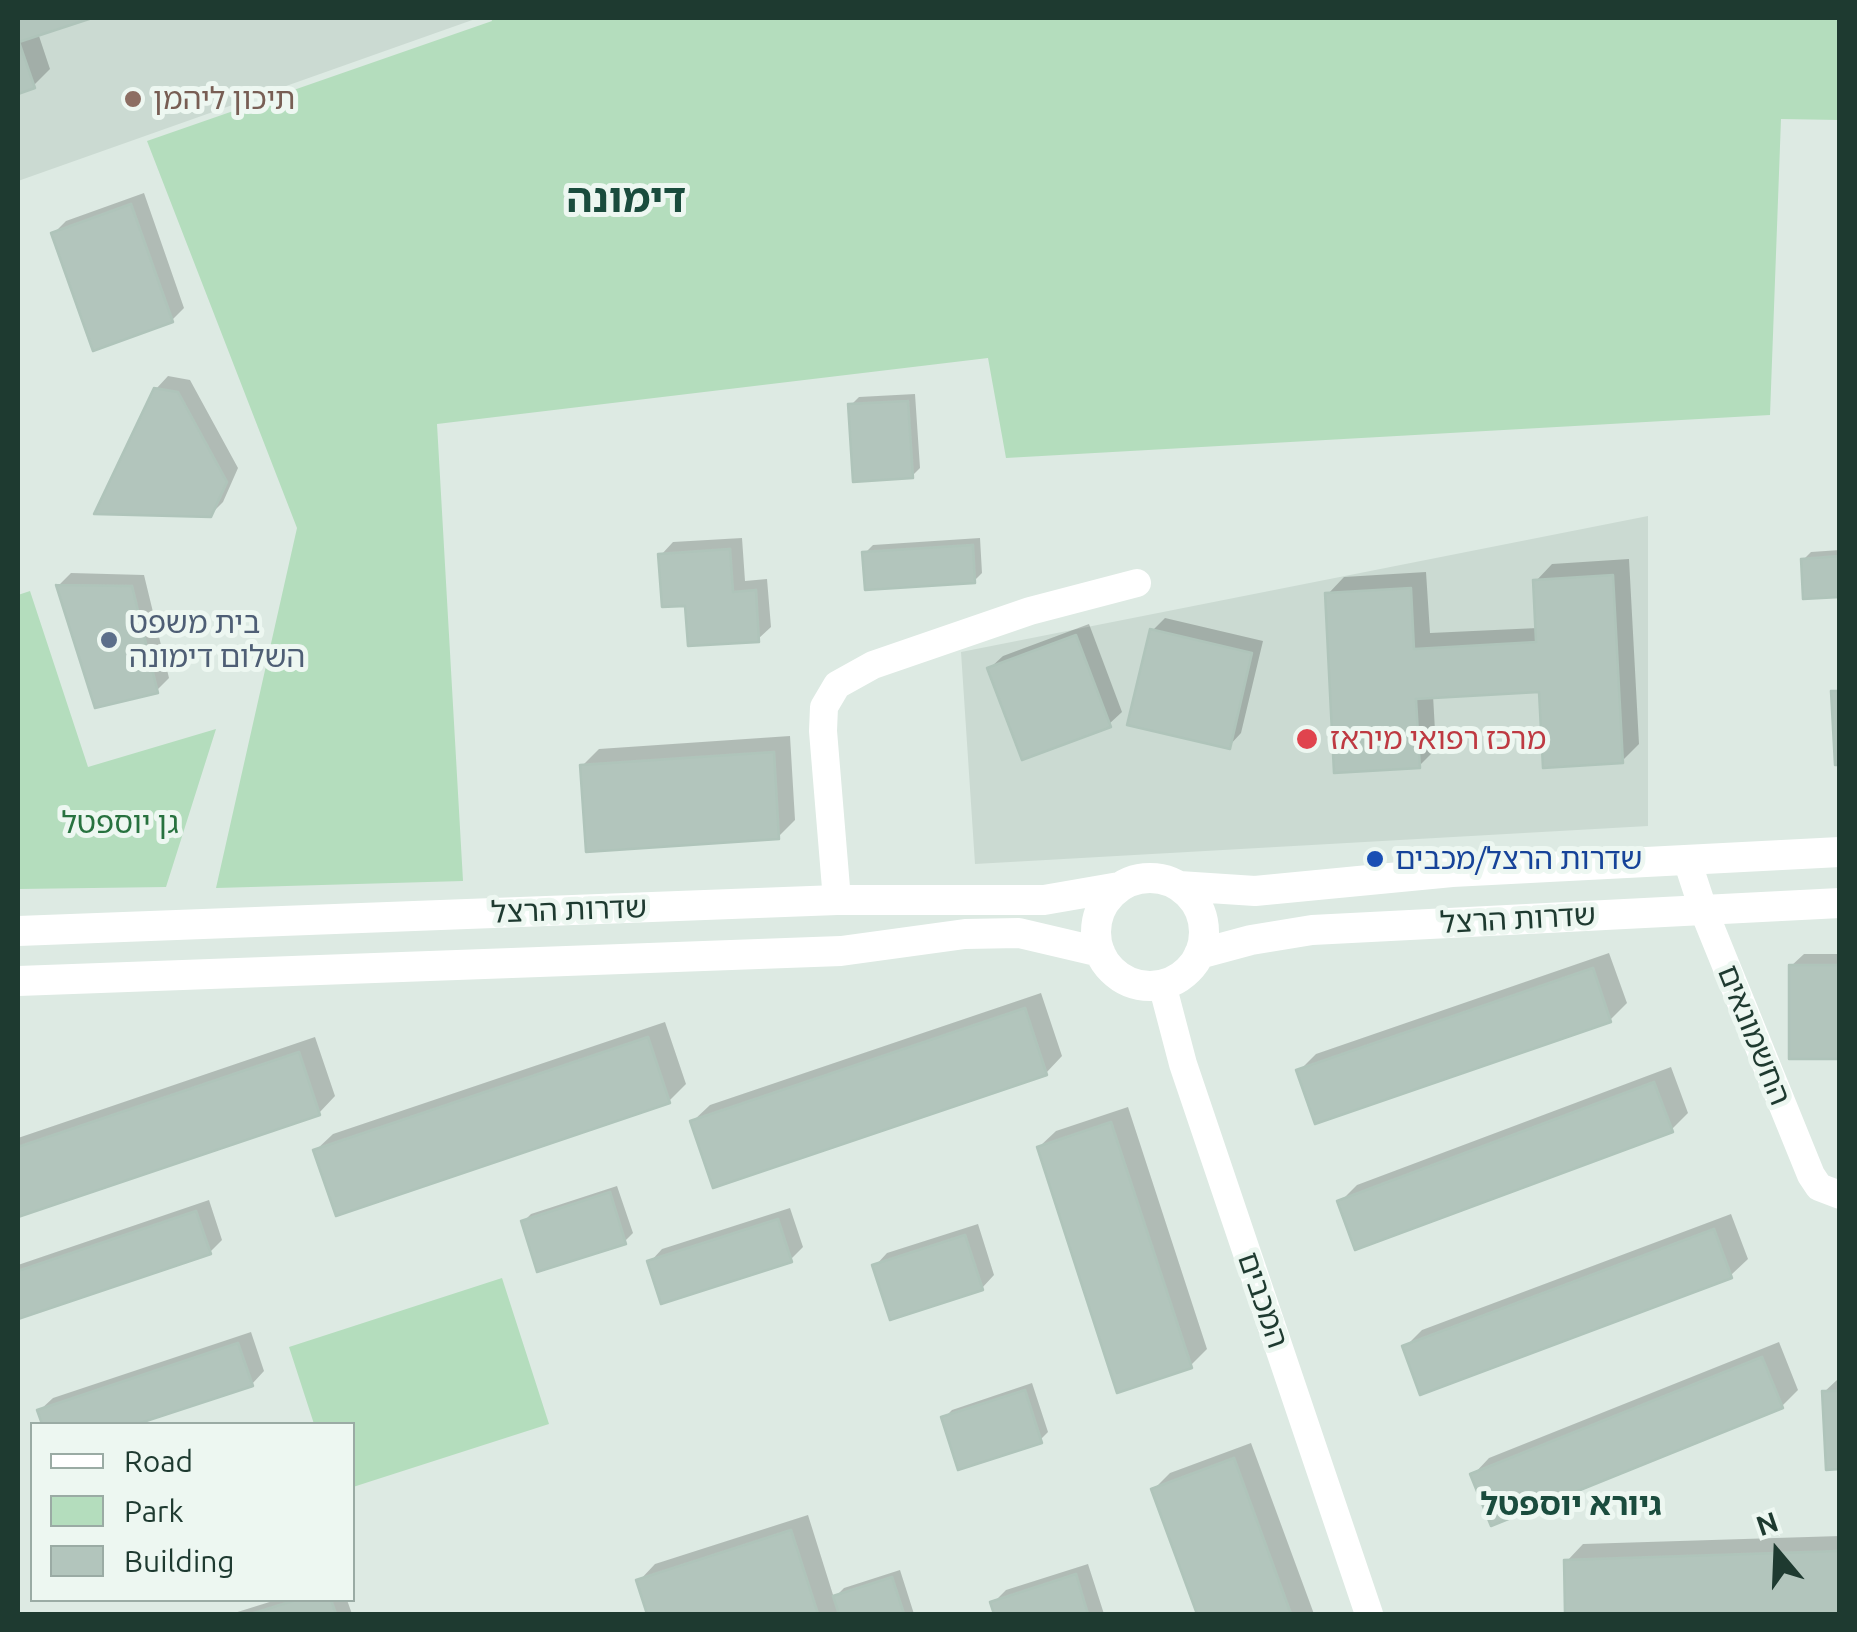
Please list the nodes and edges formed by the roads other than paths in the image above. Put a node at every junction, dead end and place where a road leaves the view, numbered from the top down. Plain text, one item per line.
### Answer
1 (1137, 583) dead end
2 (1840, 852) edge
3 (1687, 860) junction
4 (1179, 886) junction
5 (1119, 887) junction
6 (837, 900) junction
7 (1840, 902) edge
8 (1703, 910) junction
9 (18, 930) edge
10 (1100, 952) junction
11 (1199, 954) junction
12 (18, 982) edge
13 (1162, 984) junction
14 (1840, 1196) edge
15 (1370, 1614) edge

1 - 6 street
2 - 3 main road, שדרות הרצל
3 - 4 main road, שדרות הרצל
3 - 8 street, החשמונאים
4 - 5 main road
4 - 11 main road
5 - 6 main road, שדרות הרצל
5 - 10 main road
6 - 9 main road, שדרות הרצל
7 - 8 main road, שדרות הרצל
8 - 11 main road, שדרות הרצל
8 - 14 street, החשמונאים
10 - 12 main road, שדרות הרצל
10 - 13 main road
11 - 13 main road
13 - 15 street, המכבים

